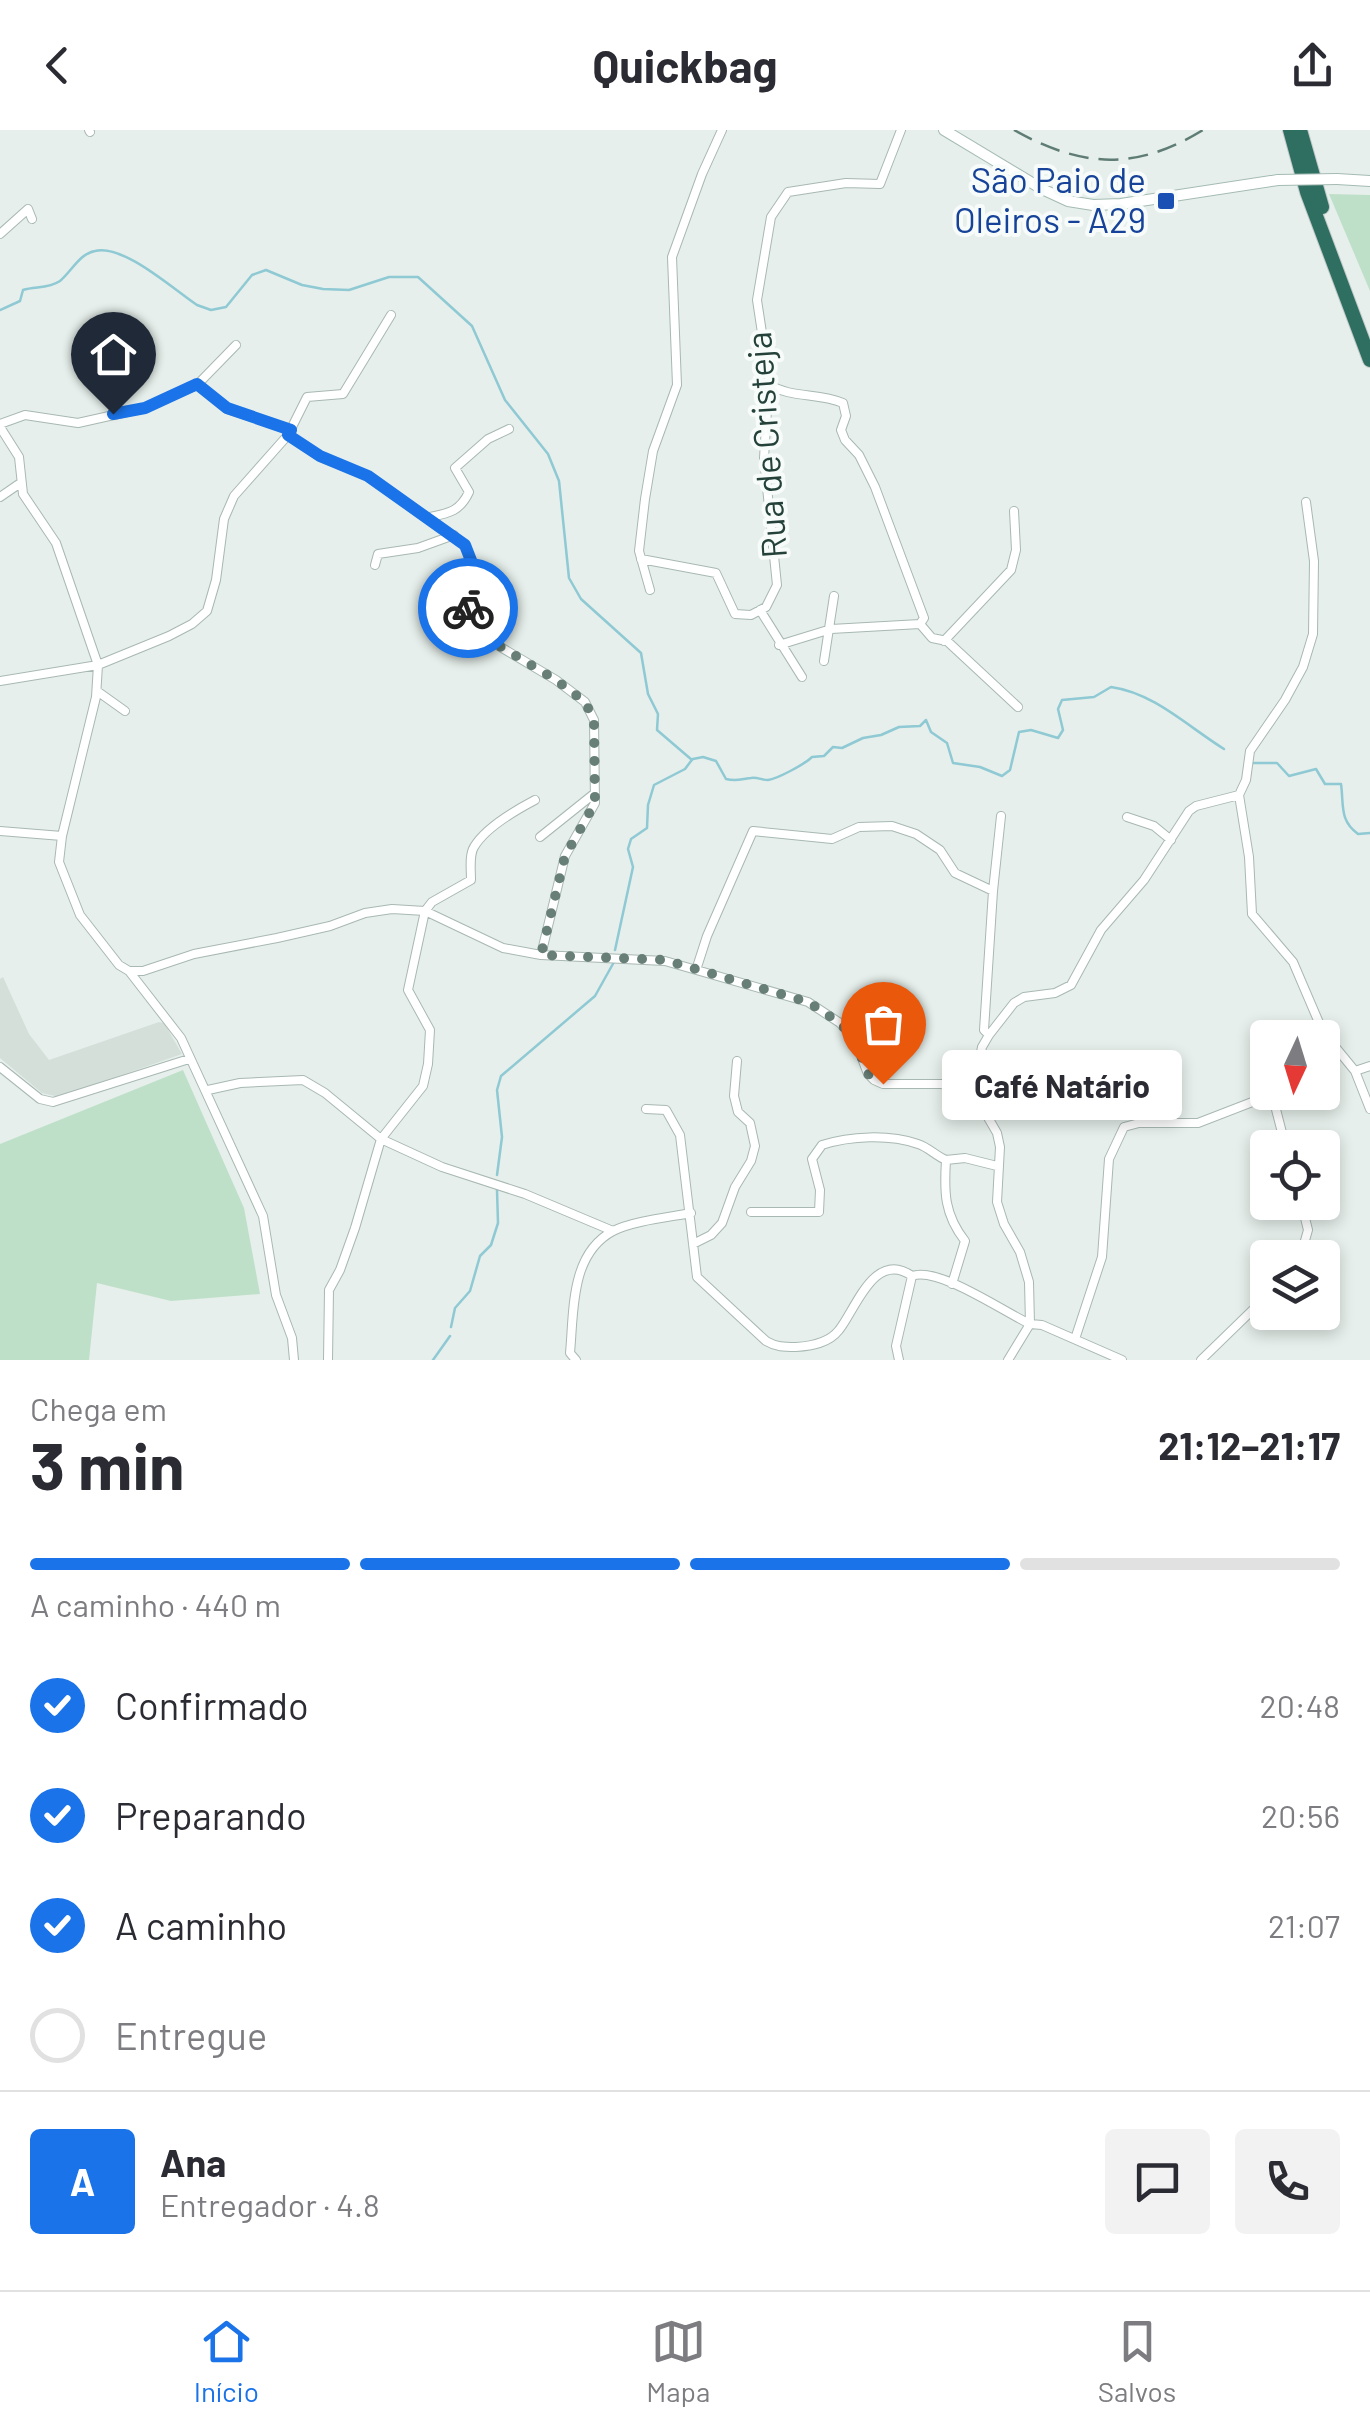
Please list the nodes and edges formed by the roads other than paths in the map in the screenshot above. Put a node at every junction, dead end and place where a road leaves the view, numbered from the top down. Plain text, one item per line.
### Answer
1 (722, 130) edge
2 (901, 130) edge
3 (944, 130) edge
4 (1290, 130) edge
5 (1300, 130) edge
6 (1370, 182) edge
7 (32, 219) dead end
8 (0, 234) edge
9 (391, 315) dead end
10 (1370, 334) edge
11 (236, 344) dead end
12 (1370, 360) edge
13 (197, 384) junction
14 (768, 384) junction
15 (0, 426) edge
16 (509, 429) dead end
17 (290, 432) junction
18 (20, 484) junction
19 (0, 497) edge
20 (1306, 502) dead end
21 (1014, 511) dead end
22 (429, 517) junction
23 (454, 535) junction
24 (641, 559) junction
25 (376, 565) dead end
26 (650, 590) dead end
27 (834, 596) dead end
28 (760, 610) junction
29 (920, 624) junction
30 (828, 630) junction
31 (944, 641) junction
32 (779, 645) junction
33 (824, 661) dead end
34 (98, 665) junction
35 (802, 677) dead end
36 (0, 681) edge
37 (97, 691) junction
38 (1018, 708) dead end
39 (124, 711) dead end
40 (595, 793) junction
41 (1239, 795) junction
42 (535, 800) dead end
43 (1002, 816) dead end
44 (1127, 817) dead end
45 (0, 831) edge
46 (62, 836) junction
47 (540, 837) dead end
48 (1171, 840) junction
49 (992, 891) junction
50 (424, 911) junction
51 (541, 955) junction
52 (697, 968) junction
53 (129, 971) junction
54 (989, 1035) junction
55 (189, 1059) junction
56 (737, 1062) dead end
57 (1370, 1066) edge
58 (0, 1067) edge
59 (1355, 1071) junction
60 (208, 1090) junction
61 (969, 1096) junction
62 (1250, 1102) edge
63 (1370, 1108) edge
64 (646, 1109) dead end
65 (382, 1139) junction
66 (946, 1160) junction
67 (996, 1166) junction
68 (751, 1212) dead end
69 (691, 1213) junction
70 (613, 1231) junction
71 (693, 1244) junction
72 (912, 1276) junction
73 (952, 1284) junction
74 (1250, 1313) edge
75 (1030, 1324) junction
76 (1074, 1338) junction
77 (294, 1360) edge
78 (328, 1360) edge
79 (576, 1360) edge
80 (899, 1360) edge
81 (1008, 1360) edge
82 (1122, 1360) edge
83 (1202, 1360) edge

1 - 24 street
2 - 14 street, Rua de Cristeja
3 - 6 main road, bridge
4 - 12 highway
5 - 10 highway
7 - 8 street
9 - 17 street
11 - 13 street
13 - 15 street
13 - 17 street
14 - 28 street, Rua de Cristeja
14 - 29 street
15 - 18 street
16 - 22 street
17 - 22 street
17 - 34 street
18 - 19 street
18 - 34 street
20 - 41 street
21 - 31 street
22 - 23 street
23 - 25 street
23 - 40 street
24 - 26 street
24 - 28 street, Rua de Cristeja
27 - 30 street
28 - 32 street
29 - 30 street
29 - 31 street
30 - 32 street
30 - 33 street
31 - 38 street
32 - 35 street
34 - 36 street
34 - 37 street
37 - 39 street
37 - 46 street
40 - 47 street
40 - 51 street
41 - 48 street
41 - 59 street
42 - 50 street
43 - 49 street
44 - 48 street
45 - 46 street
46 - 53 street
48 - 54 street
49 - 52 street
49 - 54 street
50 - 51 street
50 - 53 street
50 - 65 street
51 - 52 street
52 - 61 street
53 - 55 street
54 - 61 street
55 - 58 street
55 - 60 street
56 - 71 street
57 - 59 street
59 - 63 street
60 - 65 street
60 - 77 street
61 - 67 street
62 - 76 street
64 - 69 street
65 - 70 street
65 - 78 street
66 - 67 street
66 - 68 street
66 - 73 street
67 - 75 street
69 - 70 street
69 - 71 street
70 - 79 street
71 - 72 street
72 - 73 street
72 - 80 street
73 - 75 street
74 - 83 street
75 - 76 street
75 - 81 street
76 - 82 street

